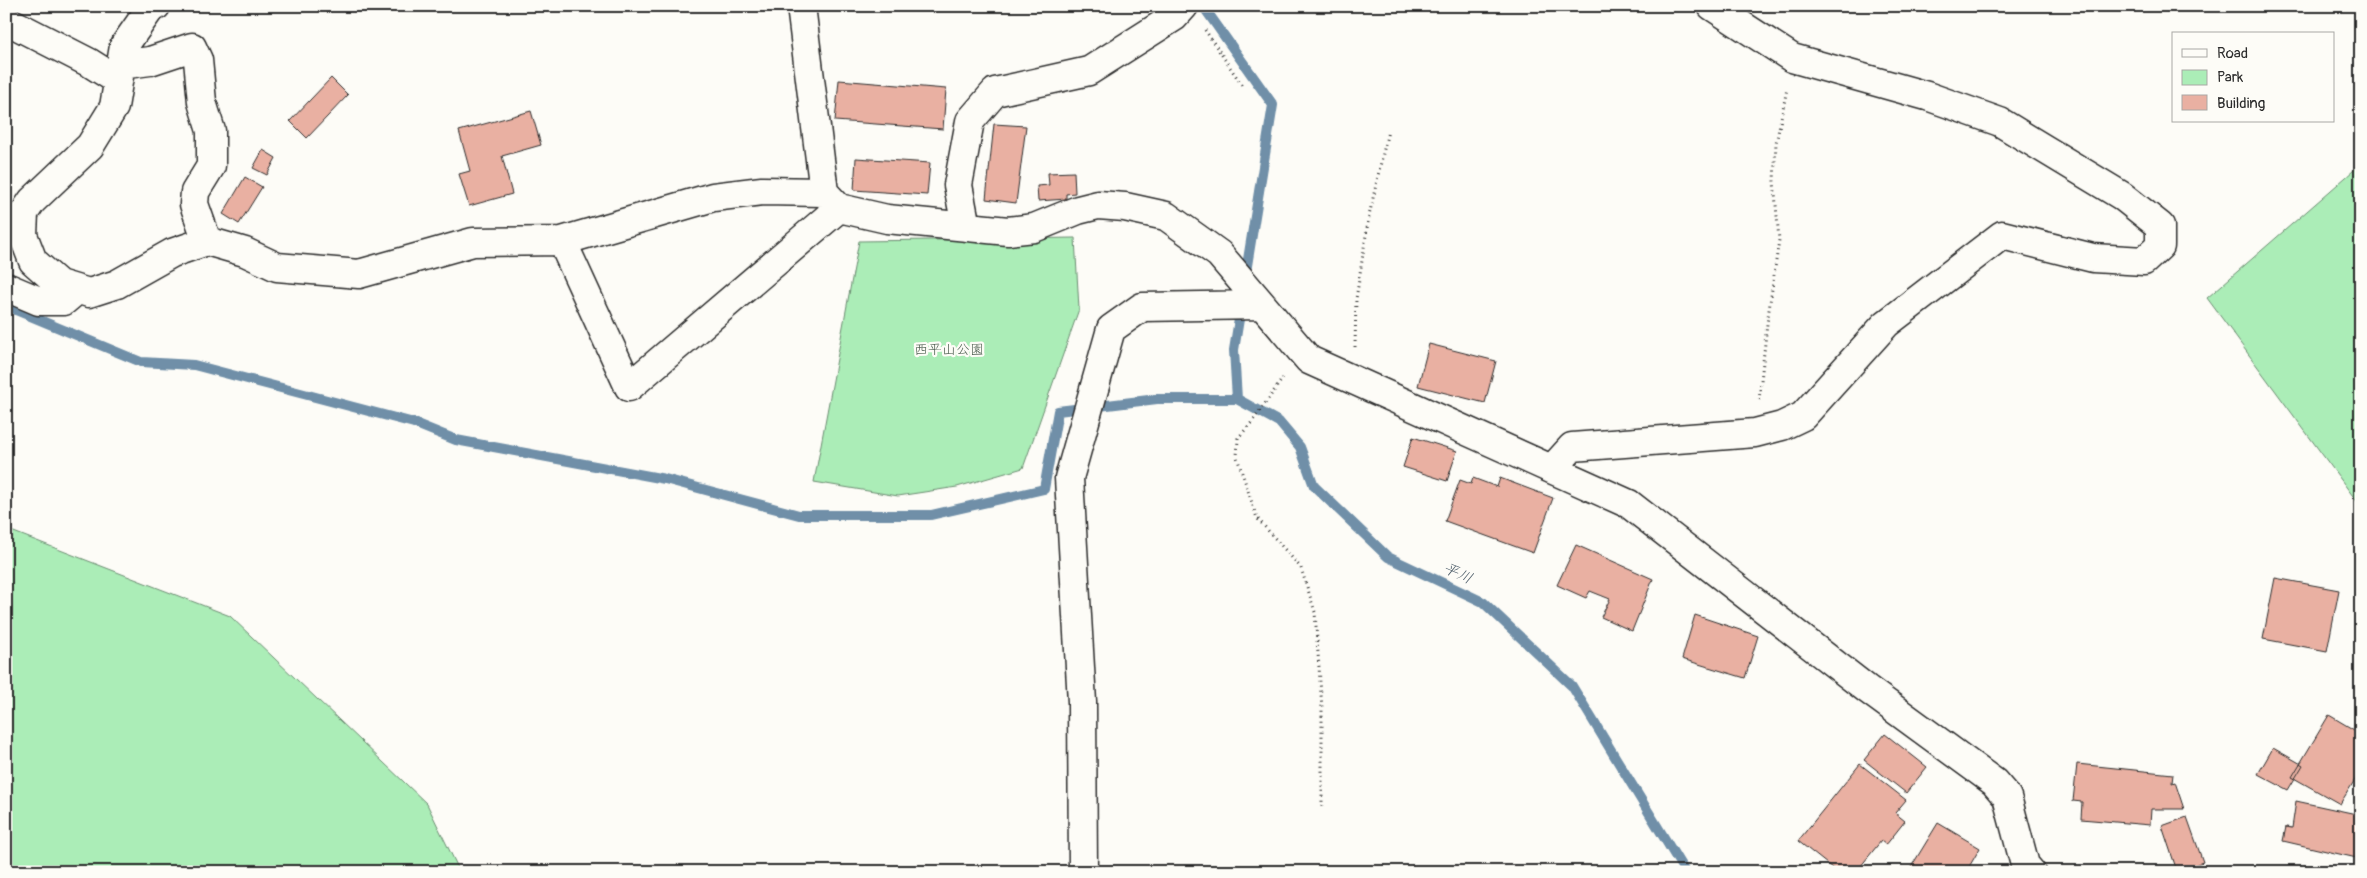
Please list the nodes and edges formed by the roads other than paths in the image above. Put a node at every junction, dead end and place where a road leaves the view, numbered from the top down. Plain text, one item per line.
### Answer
1 (156, 6) edge
2 (801, 6) edge
3 (1712, 6) edge
4 (1192, 14) edge
5 (6, 20) edge
6 (118, 72) junction
7 (832, 200) junction
8 (966, 227) junction
9 (207, 241) junction
10 (562, 241) junction
11 (6, 287) edge
12 (77, 290) junction
13 (1262, 306) junction
14 (1553, 468) junction
15 (1083, 872) edge
16 (2031, 872) edge

1 - 6 street
2 - 7 street
3 - 14 street
4 - 8 street
5 - 6 street
6 - 9 street
6 - 12 street
7 - 8 street
7 - 10 street
7 - 10 street
8 - 13 street
9 - 10 street
9 - 12 street
11 - 12 street
13 - 14 street
13 - 15 street
14 - 16 street

